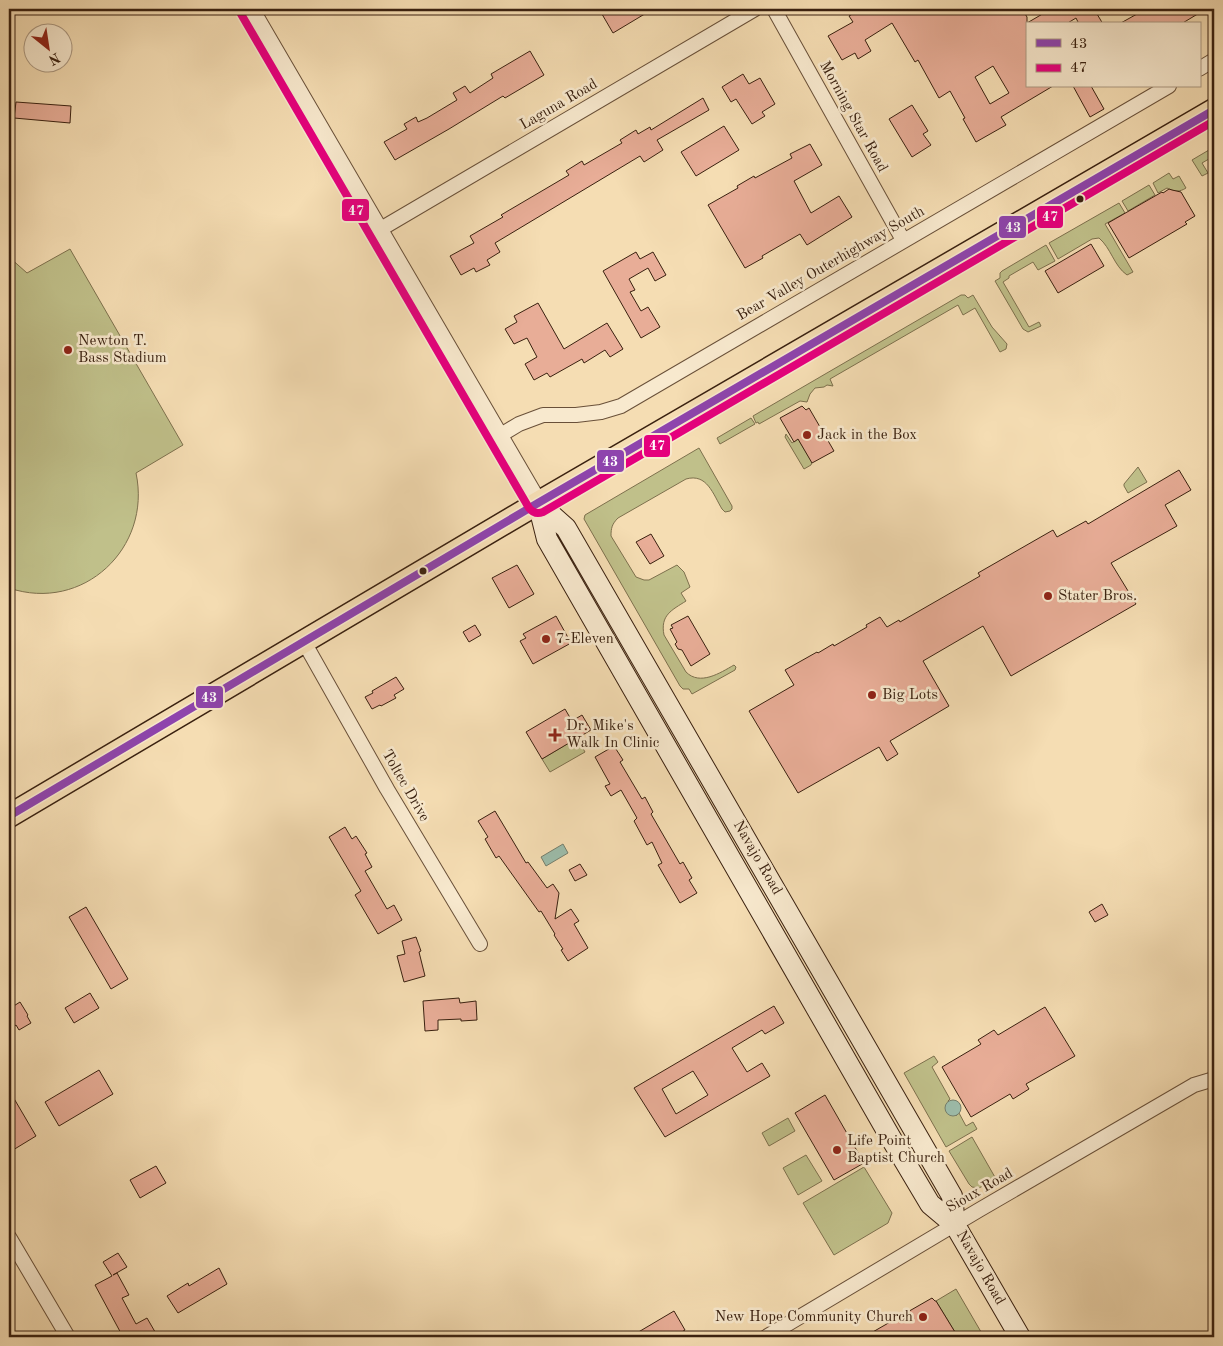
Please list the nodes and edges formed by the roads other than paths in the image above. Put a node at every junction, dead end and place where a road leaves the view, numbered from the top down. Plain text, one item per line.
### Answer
1 (250, 9) edge
2 (756, 9) edge
3 (774, 9) edge
4 (1214, 60) edge
5 (1200, 67) edge
6 (1166, 88) edge
7 (1214, 110) edge
8 (379, 230) junction
9 (903, 240) junction
10 (499, 436) junction
11 (538, 503) junction
12 (304, 642) junction
13 (9, 816) edge
14 (480, 944) dead end
15 (1214, 1079) edge
16 (954, 1225) junction
17 (9, 1237) edge
18 (68, 1337) edge
19 (766, 1337) edge
20 (1020, 1337) edge

1 - 8 street, Navajo Road
2 - 8 street, Laguna Road
3 - 9 street, Morning Star Road
4 - 5 street
6 - 9 street, Bear Valley Outerhighway South
7 - 11 main road
8 - 10 street, Navajo Road
9 - 10 street, Bear Valley Outerhighway South
10 - 11 street, Navajo Road
11 - 12 main road
11 - 16 main road, Navajo Road
12 - 13 main road
12 - 14 street, Toltec Drive
15 - 16 street, Sioux Road
16 - 19 street, Sioux Road
16 - 20 main road, Navajo Road
17 - 18 street

